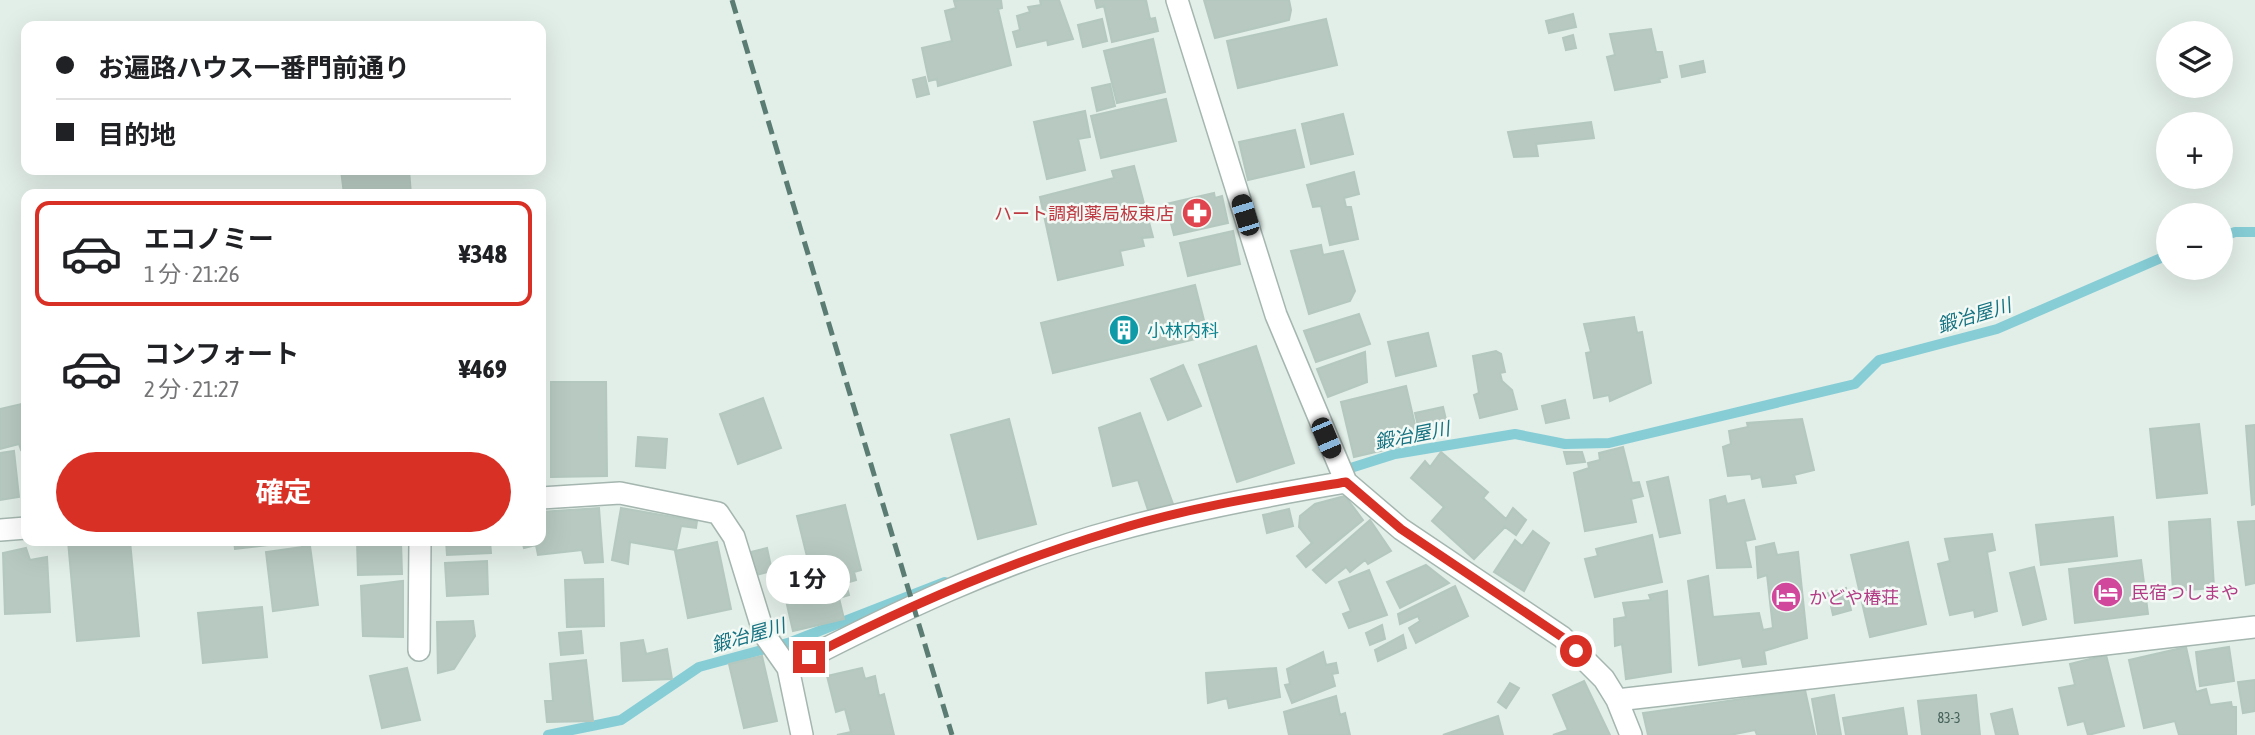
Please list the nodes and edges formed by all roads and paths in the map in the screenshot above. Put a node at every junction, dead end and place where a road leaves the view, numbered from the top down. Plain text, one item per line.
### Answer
1 (1177, 0) edge
2 (1346, 482) junction
3 (546, 498) edge
4 (21, 528) edge
5 (0, 530) edge
6 (419, 546) edge
7 (2255, 627) edge
8 (419, 650) dead end
9 (788, 668) junction
10 (1616, 700) junction
11 (802, 735) edge
12 (1631, 735) edge

1 - 2 street
2 - 9 street
2 - 10 street
3 - 9 street
4 - 5 street
6 - 8 street
7 - 10 street
9 - 11 street
10 - 12 street

